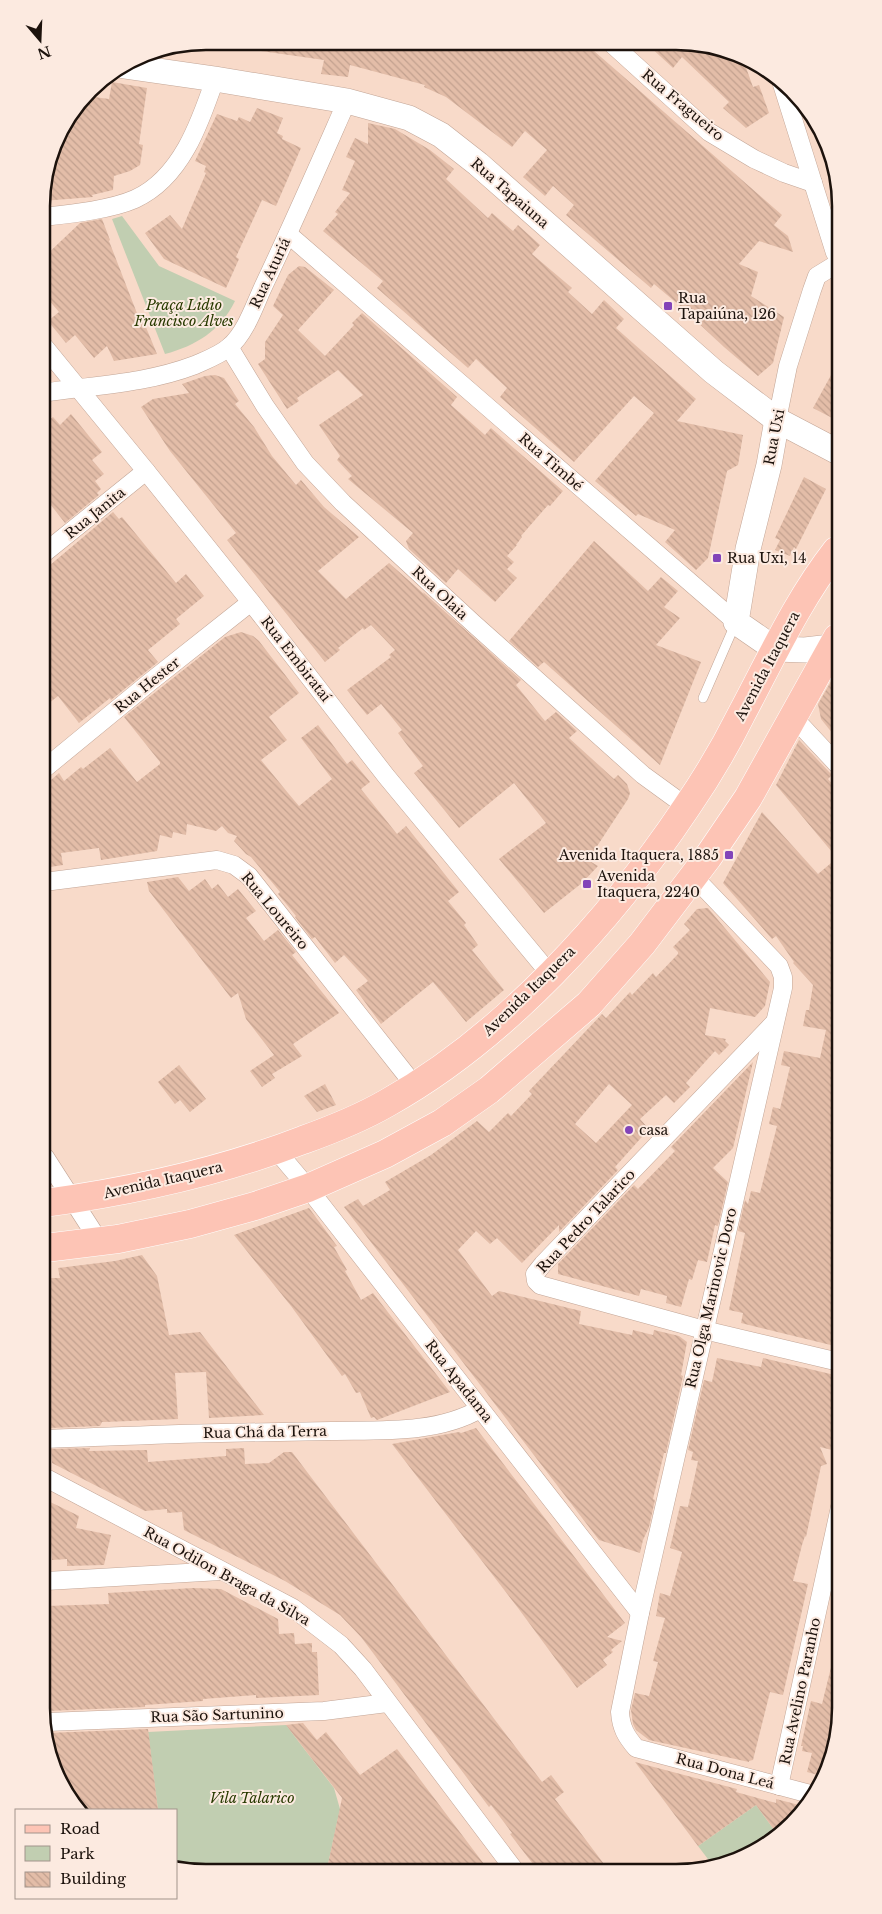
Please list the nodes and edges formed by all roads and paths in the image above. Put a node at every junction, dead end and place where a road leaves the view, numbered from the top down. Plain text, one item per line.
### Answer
1 (619, 50) edge
2 (135, 68) edge
3 (215, 79) junction
4 (786, 96) edge
5 (347, 101) junction
6 (813, 183) junction
7 (50, 216) edge
8 (288, 234) junction
9 (832, 243) edge
10 (832, 266) edge
11 (229, 347) junction
12 (50, 354) edge
13 (77, 387) junction
14 (50, 392) edge
15 (778, 420) junction
16 (832, 449) edge
17 (146, 471) junction
18 (50, 548) edge
19 (832, 556) edge
20 (251, 602) junction
21 (736, 622) junction
22 (832, 643) edge
23 (832, 647) edge
24 (775, 649) junction
25 (703, 698) dead end
26 (793, 717) junction
27 (832, 759) edge
28 (50, 764) edge
29 (687, 807) junction
30 (693, 876) junction
31 (50, 881) edge
32 (550, 974) junction
33 (775, 1022) junction
34 (415, 1086) junction
35 (276, 1150) junction
36 (50, 1164) edge
37 (308, 1188) junction
38 (73, 1199) junction
39 (50, 1202) edge
40 (99, 1241) junction
41 (50, 1247) edge
42 (704, 1330) junction
43 (832, 1360) edge
44 (480, 1408) junction
45 (50, 1439) edge
46 (50, 1480) edge
47 (832, 1544) edge
48 (222, 1571) junction
49 (50, 1581) edge
50 (640, 1612) junction
51 (387, 1703) junction
52 (51, 1722) edge
53 (636, 1748) joint
54 (779, 1786) junction
55 (807, 1793) edge
56 (510, 1864) edge

1 - 6 street, Rua Fragueiro
2 - 3 street, Rua Tapaiuna
3 - 5 street, Rua Tapaiuna
3 - 7 street
4 - 6 street
5 - 8 street, Rua Aturiá
5 - 15 street, Rua Tapaiuna
6 - 9 street
8 - 11 street, Rua Aturiá
8 - 21 street, Rua Timbé
10 - 15 street, Rua Uxi
11 - 13 street, Rua Aturiá
11 - 29 street, Rua Olaia
12 - 13 street, Rua Embirataí
13 - 14 street, Rua Aturiá
13 - 17 street, Rua Embirataí
15 - 16 street, Rua Tapaiuna
15 - 21 street, Rua Uxi
17 - 18 street, Rua Janita
17 - 20 street, Rua Embirataí
19 - 24 main road, Avenida Itaquera
20 - 28 street, Rua Hester
20 - 32 street, Rua Embirataí
21 - 24 street, Rua Timbé
21 - 25 lane
22 - 24 street
23 - 26 main road
24 - 29 main road, Avenida Itaquera
26 - 27 street
26 - 30 main road
29 - 32 main road, Avenida Itaquera
30 - 33 street, Rua Olga Marinovic Doro
30 - 37 main road
31 - 34 street, Rua Loureiro
32 - 34 main road, Avenida Itaquera
33 - 42 street, Rua Olga Marinovic Doro
33 - 42 street, Rua Pedro Talarico
34 - 35 main road, Avenida Itaquera
35 - 37 street, Rua Apadama
35 - 38 main road, Avenida Itaquera
36 - 38 street
37 - 40 main road
37 - 44 street, Rua Apadama
38 - 39 main road, Avenida Itaquera
38 - 40 street
40 - 41 main road
42 - 43 street, Rua Pedro Talarico
42 - 50 street, Rua Olga Marinovic Doro
44 - 45 street, Rua Chá da Terra
44 - 50 street, Rua Apadama
46 - 48 street, Rua Odilon Braga da Silva
47 - 54 street, Rua Avelino Paranho
48 - 49 street
48 - 51 street, Rua Odilon Braga da Silva
50 - 53 street, Rua Olga Marinovic Doro
51 - 52 street, Rua São Sartunino
51 - 56 street, Rua Odilon Braga da Silva
53 - 54 street, Rua Dona Leá
54 - 55 street, Rua Dona Leá

